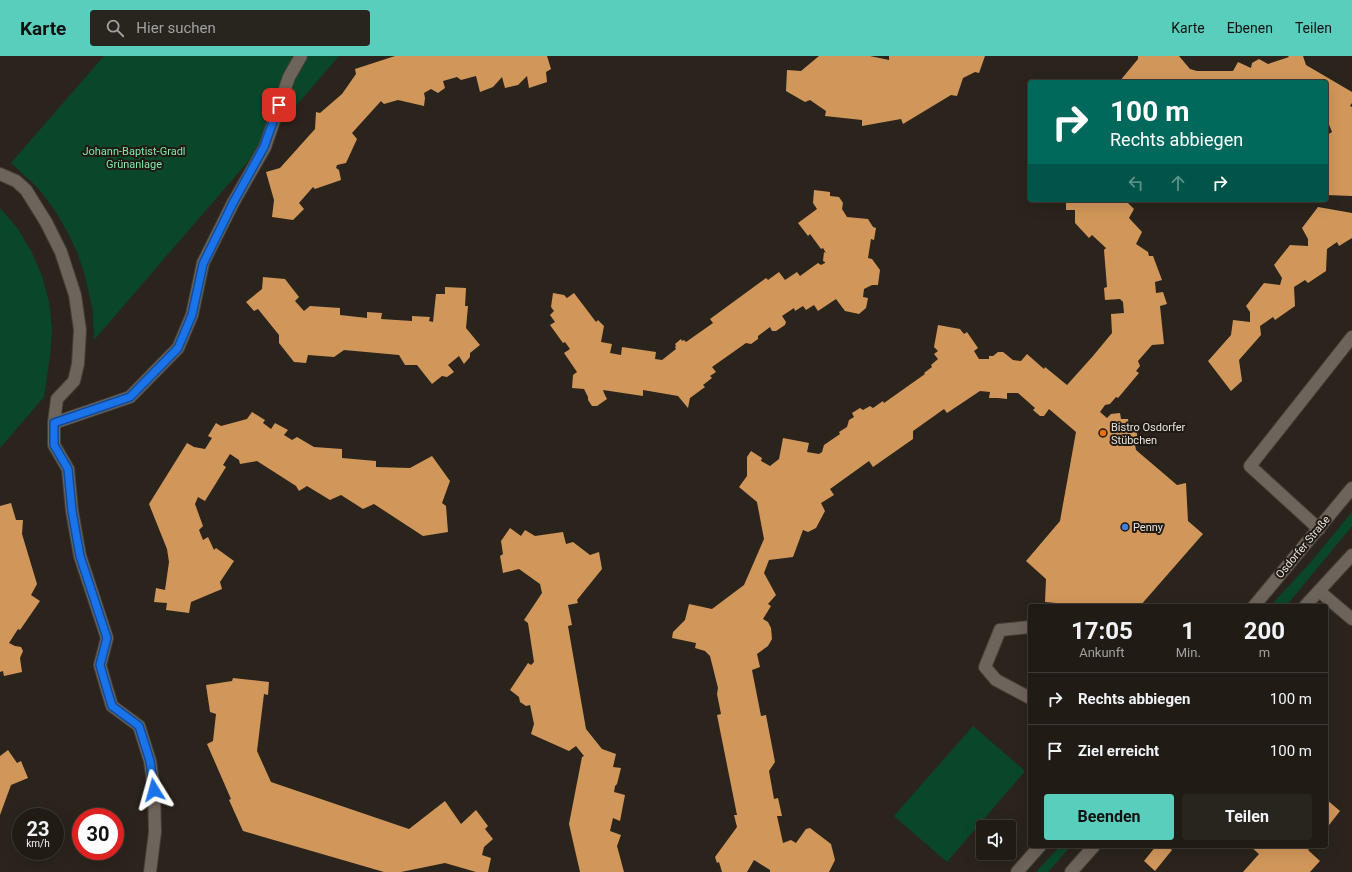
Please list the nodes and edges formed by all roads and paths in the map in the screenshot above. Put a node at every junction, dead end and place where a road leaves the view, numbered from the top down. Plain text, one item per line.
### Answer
1 (301, 56) edge
2 (0, 174) edge
3 (1352, 337) edge
4 (54, 423) junction
5 (1352, 488) edge
6 (1319, 529) junction
7 (1352, 555) edge
8 (1319, 591) junction
9 (1256, 604) edge
10 (1307, 604) edge
11 (1352, 619) edge
12 (1028, 627) edge
13 (1028, 697) edge
14 (1038, 848) edge
15 (1092, 848) edge
16 (150, 872) edge
17 (1017, 872) edge
18 (1070, 872) edge

1 - 4 street
2 - 4 street
3 - 6 street
4 - 16 street
5 - 6 street, Osdorfer Straße
6 - 9 street, Osdorfer Straße
7 - 8 street
8 - 10 street
8 - 11 street
12 - 13 street
14 - 17 street
15 - 18 street

